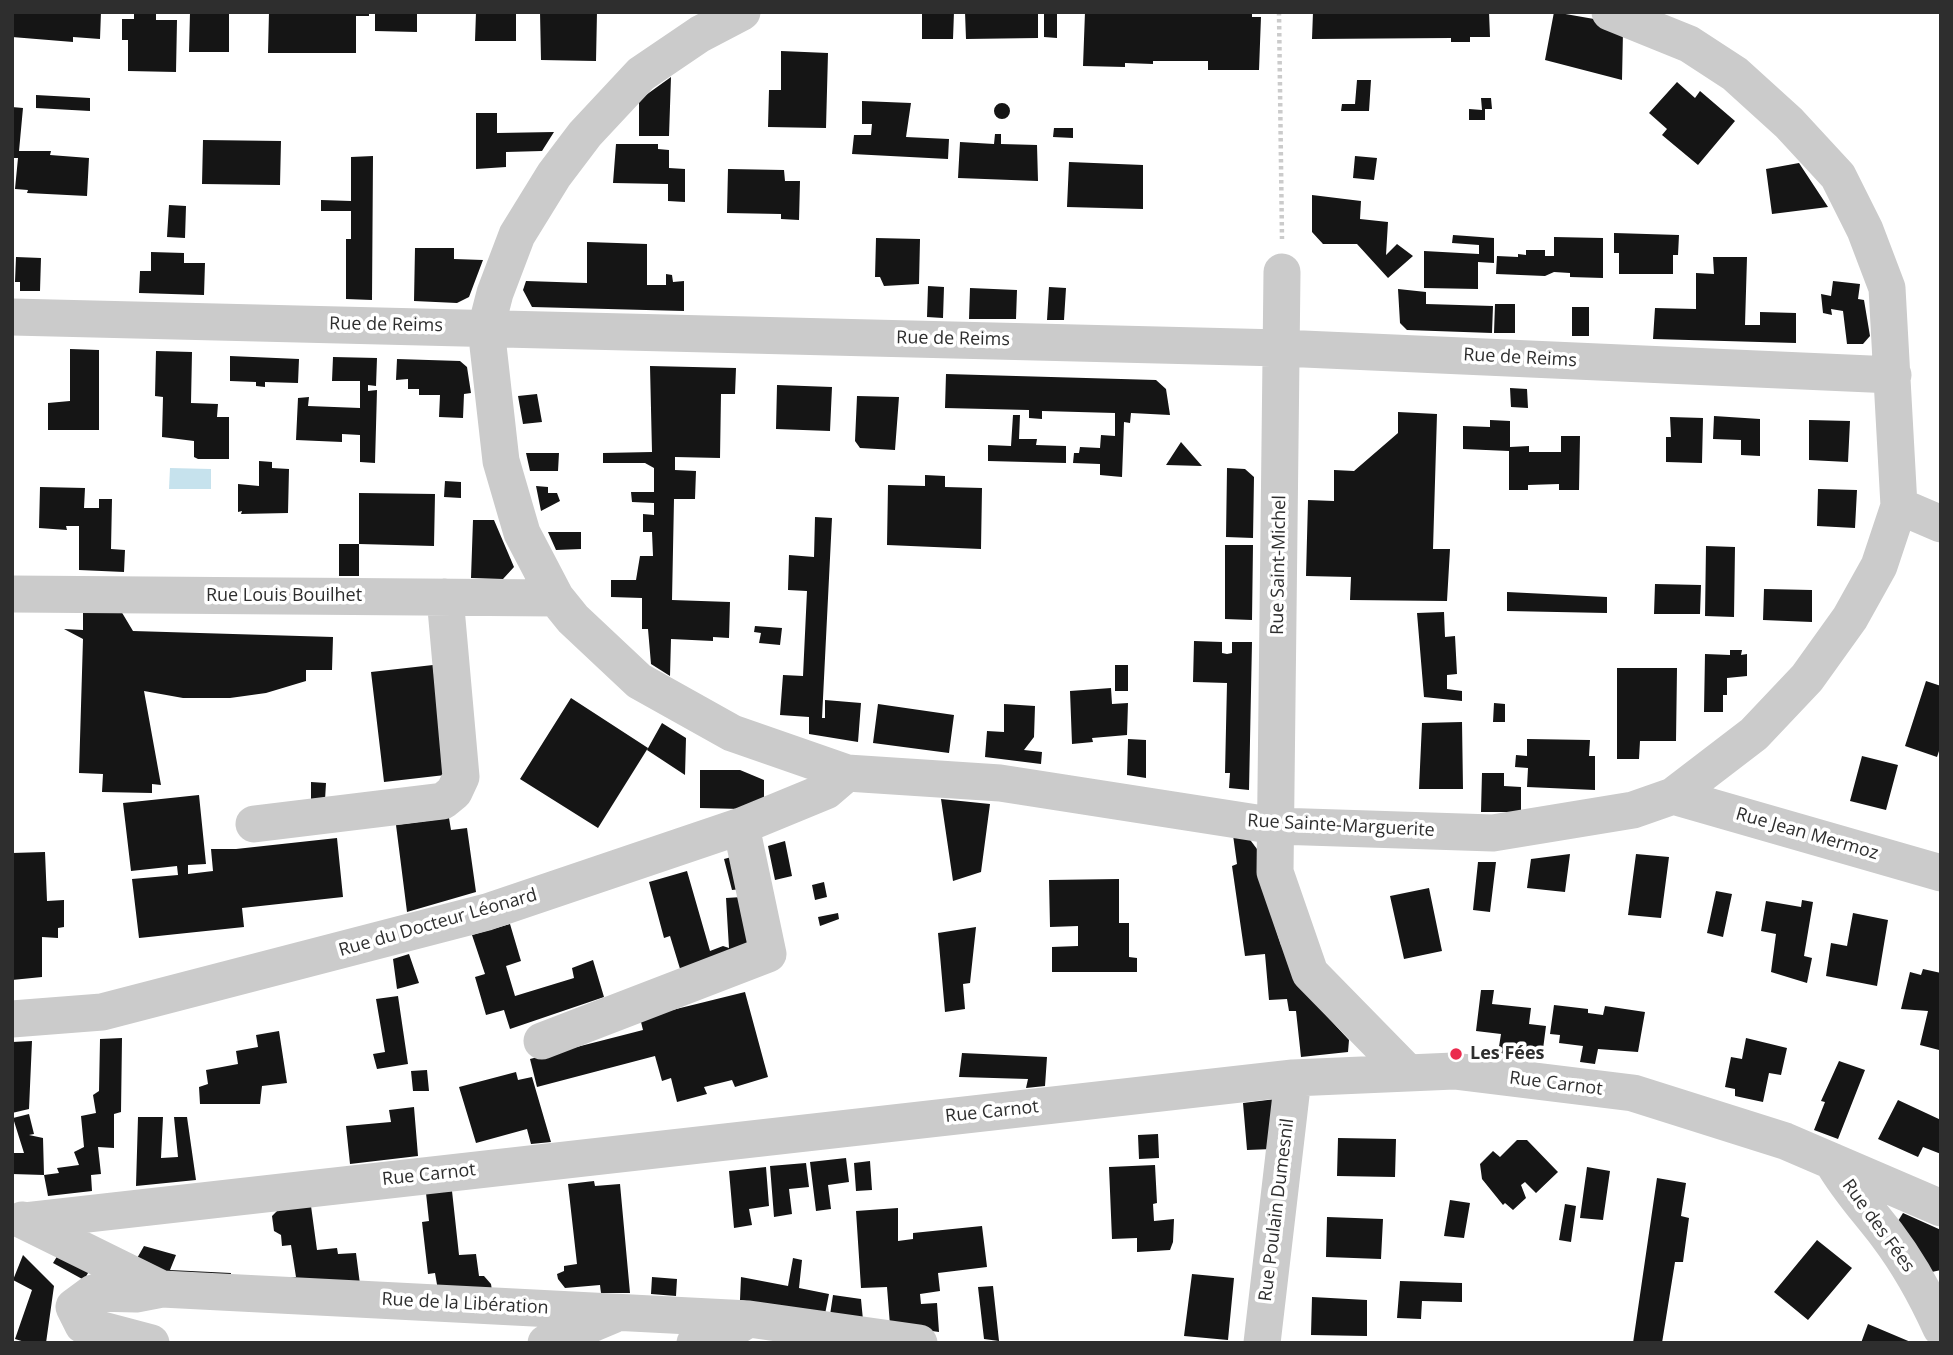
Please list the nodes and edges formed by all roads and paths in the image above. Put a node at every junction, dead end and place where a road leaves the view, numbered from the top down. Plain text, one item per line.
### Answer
1 (742, 12) edge
2 (1279, 12) edge
3 (1609, 12) edge
4 (1282, 272) joint
5 (12, 317) edge
6 (486, 328) junction
7 (1281, 348) junction
8 (1894, 375) junction
9 (1899, 506) junction
10 (1941, 524) edge
11 (12, 594) edge
12 (445, 597) junction
13 (556, 598) junction
14 (847, 773) junction
15 (1673, 796) junction
16 (254, 824) dead end
17 (741, 826) junction
18 (1276, 826) junction
19 (1941, 873) edge
20 (12, 1019) edge
21 (542, 1041) dead end
22 (1407, 1072) junction
23 (1293, 1077) junction
24 (1832, 1161) junction
25 (1941, 1208) edge
26 (19, 1219) edge
27 (162, 1289) junction
28 (624, 1311) junction
29 (749, 1319) junction
30 (1941, 1328) edge
31 (151, 1343) edge
32 (546, 1343) edge
33 (695, 1343) edge
34 (919, 1343) edge
35 (1262, 1343) edge

1 - 6 street
2 - 4 path
3 - 8 street, Rue Sainte-Marguerite
4 - 7 street, Rue Saint-Michel
5 - 6 street, Rue de Reims
6 - 7 street, Rue de Reims
6 - 13 street, Rue Sainte-Marguerite
7 - 8 street, Rue de Reims
7 - 18 street, Rue Saint-Michel
8 - 9 street, Rue Sainte-Marguerite
9 - 10 street
9 - 15 street, Rue Sainte-Marguerite
11 - 12 street, Rue Louis Bouilhet
12 - 13 street, Rue Louis Bouilhet
12 - 16 street
13 - 14 street, Rue Sainte-Marguerite
14 - 17 street, Rue du Docteur Léonard
14 - 18 street, Rue Sainte-Marguerite
15 - 18 street, Rue Sainte-Marguerite
15 - 19 street, Rue Jean Mermoz
17 - 20 street, Rue du Docteur Léonard
17 - 21 street
18 - 22 street, Rue Saint-Michel
22 - 23 street, Rue Carnot
22 - 24 street, Rue Carnot
23 - 26 street, Rue Carnot
23 - 35 street, Rue Poulain Dumesnil
24 - 25 street, Rue Carnot
24 - 30 street, Rue des Fées
26 - 27 street, Rue de la Libération
27 - 28 street, Rue de la Libération
27 - 31 street
28 - 29 street, Rue de la Libération
28 - 32 street
29 - 33 street
29 - 34 street, Rue de la Libération

